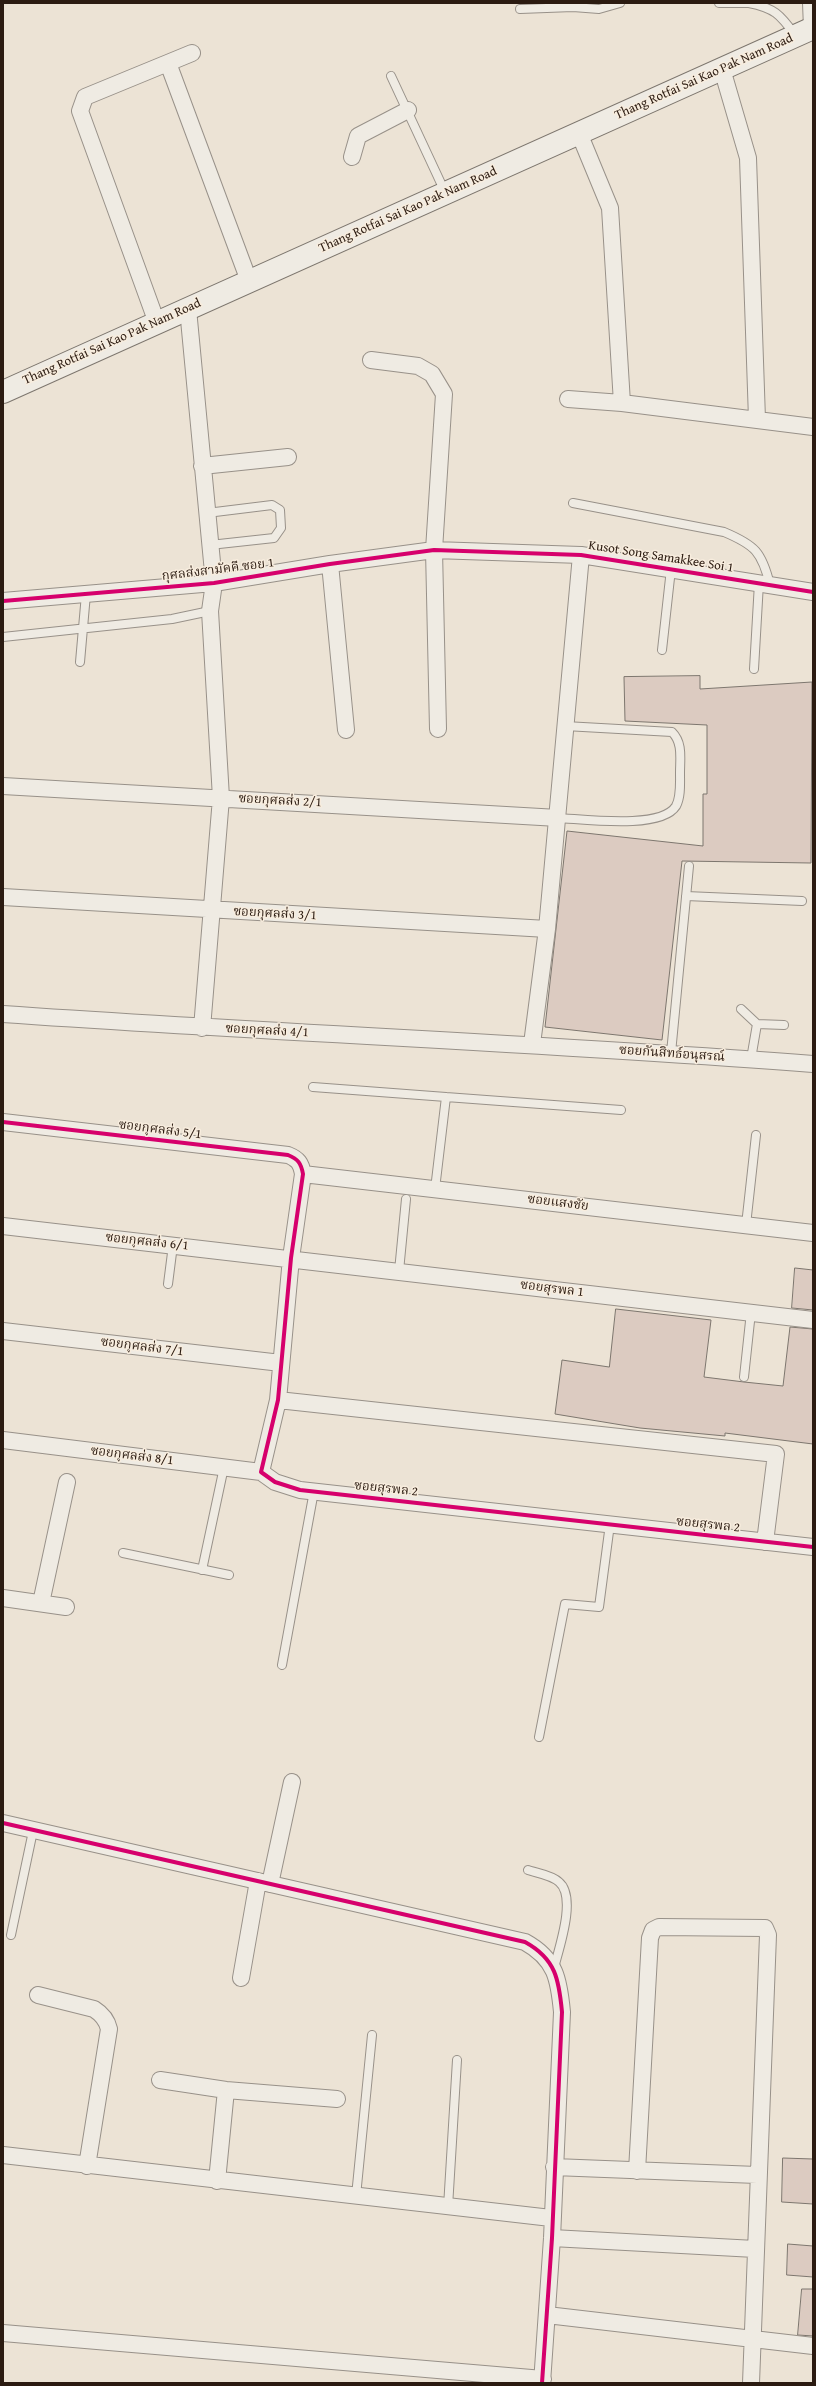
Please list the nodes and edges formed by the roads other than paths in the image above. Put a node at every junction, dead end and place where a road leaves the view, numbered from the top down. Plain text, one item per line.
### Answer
1 (620, 3) edge
2 (719, 3) edge
3 (748, 3) edge
4 (811, 3) edge
5 (520, 9) dead end
6 (807, 30) edge
7 (192, 53) dead end
8 (168, 63) junction
9 (722, 69) junction
10 (392, 76) dead end
11 (408, 110) junction
12 (579, 133) junction
13 (352, 157) dead end
14 (446, 193) junction
15 (249, 281) junction
16 (188, 309) junction
17 (157, 323) junction
18 (371, 360) dead end
19 (3, 392) edge
20 (568, 399) dead end
21 (622, 403) junction
22 (757, 420) junction
23 (813, 427) edge
24 (288, 457) dead end
25 (202, 466) junction
26 (574, 503) dead end
27 (207, 513) junction
28 (210, 545) junction
29 (434, 550) junction
30 (581, 555) junction
31 (330, 564) junction
32 (671, 569) junction
33 (214, 583) junction
34 (764, 584) junction
35 (813, 592) edge
36 (86, 594) junction
37 (3, 601) edge
38 (210, 611) junction
39 (83, 628) junction
40 (3, 637) edge
41 (662, 650) dead end
42 (80, 662) dead end
43 (754, 669) dead end
44 (565, 726) junction
45 (438, 729) dead end
46 (346, 730) dead end
47 (3, 786) edge
48 (221, 798) junction
49 (558, 818) junction
50 (688, 866) dead end
51 (686, 896) junction
52 (3, 897) edge
53 (802, 901) dead end
54 (213, 910) junction
55 (546, 928) junction
56 (741, 1009) dead end
57 (3, 1014) edge
58 (757, 1024) junction
59 (784, 1024) dead end
60 (202, 1028) junction
61 (532, 1044) junction
62 (671, 1053) junction
63 (751, 1059) junction
64 (813, 1064) edge
65 (313, 1087) dead end
66 (446, 1097) junction
67 (621, 1110) dead end
68 (3, 1122) edge
69 (756, 1135) dead end
70 (303, 1174) junction
71 (435, 1189) junction
72 (406, 1199) dead end
73 (746, 1225) junction
74 (3, 1226) edge
75 (813, 1233) edge
76 (173, 1245) junction
77 (291, 1258) junction
78 (399, 1271) junction
79 (168, 1284) dead end
80 (751, 1312) junction
81 (813, 1320) edge
82 (3, 1331) edge
83 (281, 1363) junction
84 (744, 1377) dead end
85 (278, 1400) junction
86 (3, 1440) edge
87 (224, 1467) junction
88 (261, 1472) junction
89 (67, 1482) dead end
90 (314, 1491) junction
91 (610, 1524) junction
92 (765, 1542) junction
93 (813, 1547) edge
94 (123, 1553) dead end
95 (202, 1570) junction
96 (229, 1575) dead end
97 (3, 1598) edge
98 (40, 1603) junction
99 (66, 1608) dead end
100 (282, 1665) dead end
101 (539, 1737) dead end
102 (292, 1782) dead end
103 (3, 1823) edge
104 (33, 1831) junction
105 (528, 1870) dead end
106 (264, 1883) junction
107 (11, 1935) dead end
108 (553, 1971) junction
109 (241, 1978) dead end
110 (38, 1995) dead end
111 (372, 2035) dead end
112 (457, 2060) dead end
113 (160, 2080) dead end
114 (226, 2090) junction
115 (337, 2099) dead end
116 (3, 2155) edge
117 (87, 2166) junction
118 (554, 2167) junction
119 (637, 2171) junction
120 (757, 2175) junction
121 (217, 2181) junction
122 (356, 2196) junction
123 (448, 2207) junction
124 (551, 2218) junction
125 (552, 2238) junction
126 (755, 2249) junction
127 (547, 2316) junction
128 (3, 2333) edge
129 (752, 2338) junction
130 (813, 2346) edge
131 (542, 2381) edge
132 (751, 2383) edge

1 - 5 lane
2 - 3 lane
3 - 6 lane
4 - 6 street
6 - 9 main road, Thang Rotfai Sai Kao Pak Nam Road
7 - 8 street
8 - 15 street
8 - 17 street
9 - 12 main road, Thang Rotfai Sai Kao Pak Nam Road
9 - 22 street
10 - 11 lane
11 - 13 street
11 - 14 lane
12 - 14 main road, Thang Rotfai Sai Kao Pak Nam Road
12 - 21 street
14 - 15 main road, Thang Rotfai Sai Kao Pak Nam Road
15 - 16 main road, Thang Rotfai Sai Kao Pak Nam Road
16 - 17 main road, Thang Rotfai Sai Kao Pak Nam Road
16 - 25 street
17 - 19 main road, Thang Rotfai Sai Kao Pak Nam Road
18 - 29 street
20 - 21 street
21 - 22 street
22 - 23 street
24 - 25 street
25 - 27 street
26 - 34 lane
27 - 28 street
27 - 28 lane
28 - 33 street
29 - 30 street, Kusot Song Samakkee Soi 1
29 - 31 street, กุศลส่งสามัคคี ซอย 1
29 - 45 street
30 - 32 street, Kusot Song Samakkee Soi 1
30 - 44 street
31 - 33 street, กุศลส่งสามัคคี ซอย 1
31 - 46 street
32 - 34 street, Kusot Song Samakkee Soi 1
32 - 41 lane
33 - 36 street, กุศลส่งสามัคคี ซอย 1
33 - 38 street
34 - 35 street, Kusot Song Samakkee Soi 1
34 - 43 lane
36 - 37 street, กุศลส่งสามัคคี ซอย 1
36 - 39 lane
38 - 39 lane
38 - 48 street
39 - 40 lane
39 - 42 lane
44 - 49 street
44 - 49 lane
47 - 48 street, ซอยกุศลส่ง 2/1
48 - 49 street, ซอยกุศลส่ง 2/1
48 - 54 street
49 - 55 street
50 - 51 lane
51 - 53 lane
51 - 62 lane
52 - 54 street, ซอยกุศลส่ง 3/1
54 - 55 street, ซอยกุศลส่ง 3/1
54 - 60 street
55 - 61 street
56 - 58 lane
57 - 60 street, ซอยกุศลส่ง 4/1
58 - 59 lane
58 - 63 lane
60 - 61 street, ซอยกุศลส่ง 4/1
61 - 62 street, ซอยกันสิทธ์อนุสรณ์
62 - 63 street, ซอยกันสิทธ์อนุสรณ์
63 - 64 street, ซอยกันสิทธ์อนุสรณ์
65 - 66 lane
66 - 67 lane
66 - 71 lane
68 - 70 street, ซอยกุศลส่ง 5/1
69 - 73 lane
70 - 71 street, ซอยแสงชัย
70 - 77 street
71 - 73 street, ซอยแสงชัย
72 - 78 lane
73 - 75 street, ซอยแสงชัย
74 - 76 street, ซอยกุศลส่ง 6/1
76 - 77 street, ซอยกุศลส่ง 6/1
76 - 79 lane
77 - 78 street, ซอยสุรพล 1
77 - 83 street
78 - 80 street, ซอยสุรพล 1
80 - 81 street, ซอยสุรพล 1
80 - 84 lane
82 - 83 street, ซอยกุศลส่ง 7/1
83 - 85 street
85 - 88 street
85 - 92 street
86 - 87 street, ซอยกุศลส่ง 8/1
87 - 88 street, ซอยกุศลส่ง 8/1
87 - 95 lane
88 - 90 street, ซอยสุรพล 2
89 - 98 street
90 - 91 street, ซอยสุรพล 2
90 - 100 lane
91 - 92 street, ซอยสุรพล 2
91 - 101 lane
92 - 93 street, ซอยสุรพล 2
94 - 95 lane
95 - 96 lane
97 - 98 street
98 - 99 street
102 - 106 street
103 - 104 street
104 - 106 street
104 - 107 lane
105 - 108 lane
106 - 108 street
106 - 109 street
108 - 118 street
110 - 117 street
111 - 122 lane
112 - 123 lane
113 - 114 street
114 - 115 street
114 - 121 street
116 - 117 street
117 - 121 street
118 - 119 street
118 - 124 street
119 - 120 street
119 - 120 street
120 - 126 street
121 - 122 street
122 - 123 street
123 - 124 street
124 - 125 street
125 - 126 street
125 - 127 street
126 - 129 street
127 - 129 street
127 - 131 street
128 - 131 street
129 - 130 street
129 - 132 street

